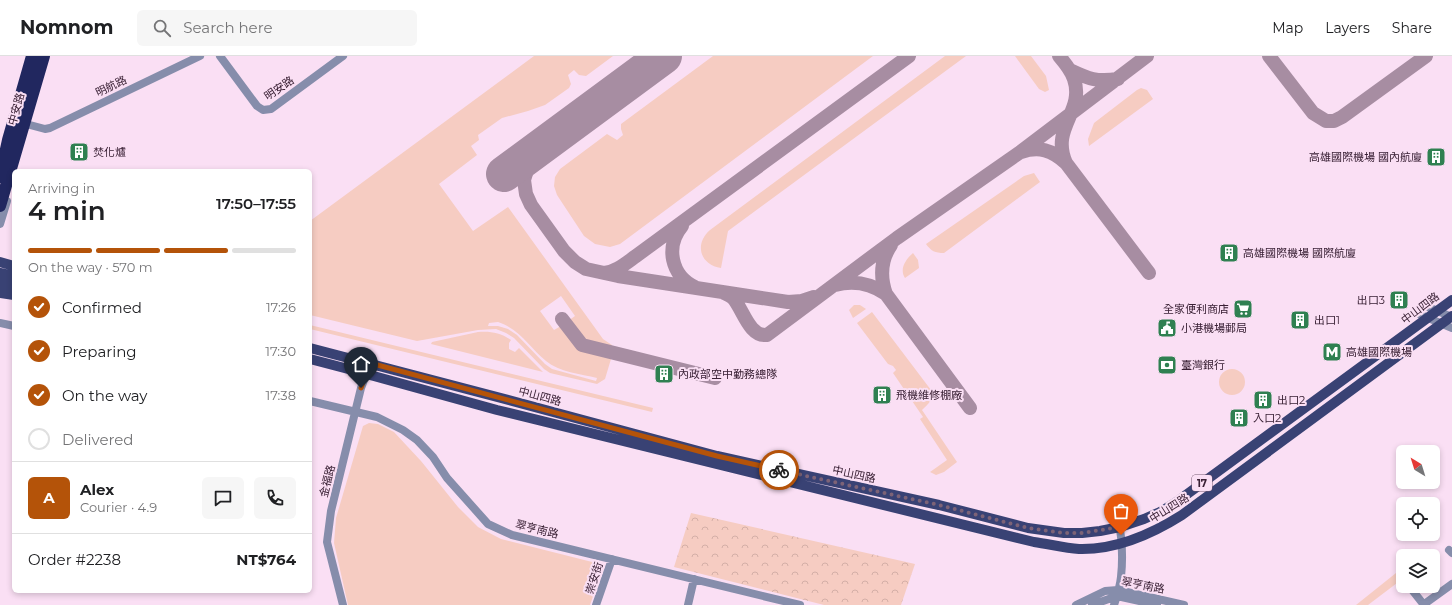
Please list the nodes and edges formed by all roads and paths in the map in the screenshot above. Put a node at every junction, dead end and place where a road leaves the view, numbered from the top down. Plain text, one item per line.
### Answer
1 (28, 56) edge
2 (33, 56) edge
3 (44, 56) edge
4 (50, 56) edge
5 (200, 56) edge
6 (220, 56) edge
7 (343, 56) edge
8 (30, 125) junction
9 (0, 160) edge
10 (0, 168) edge
11 (17, 169) edge
12 (0, 177) edge
13 (12, 183) edge
14 (9, 193) junction
15 (0, 206) edge
16 (0, 224) edge
17 (0, 262) edge
18 (12, 265) edge
19 (0, 273) edge
20 (12, 276) edge
21 (0, 283) edge
22 (12, 286) edge
23 (0, 293) edge
24 (12, 295) edge
25 (1452, 300) edge
26 (1433, 309) junction
27 (1423, 316) junction
28 (1452, 316) edge
29 (0, 323) edge
30 (1441, 324) junction
31 (12, 326) edge
32 (1452, 328) edge
33 (312, 348) edge
34 (312, 360) edge
35 (370, 363) junction
36 (366, 374) junction
37 (312, 401) edge
38 (355, 412) junction
39 (1119, 522) junction
40 (1122, 543) junction
41 (612, 559) junction
42 (694, 579) junction
43 (1452, 584) edge
44 (1118, 593) junction
45 (1415, 593) edge
46 (773, 602) edge
47 (343, 605) edge
48 (598, 605) edge
49 (688, 605) edge
50 (800, 605) edge
51 (1076, 605) edge
52 (1092, 605) edge
53 (1114, 605) edge
54 (1157, 605) edge
55 (1184, 605) edge
56 (1423, 605) edge

1 - 9 street, 中安路
2 - 10 street, 中安路
2 - 12 highway, bridge
3 - 14 street, 中安路
3 - 15 highway, bridge
4 - 8 street, 中安路
5 - 8 street, 明航路
6 - 7 street, 明安路
8 - 11 street, 中安路
13 - 14 street, 中安路
14 - 16 street, 中安路
17 - 18 main road
19 - 20 main road
21 - 22 main road
23 - 24 main road
25 - 26 main road, 中山四路 / 17
26 - 27 main road, 中山四路 / 17
26 - 28 street
27 - 30 street
27 - 39 main road, 中山四路 / 17
28 - 30 main road, 中山四路 / 17
29 - 31 street
30 - 32 street
30 - 40 main road, 中山四路 / 17
33 - 35 main road, 中山四路 / 17
34 - 36 main road, 中山四路 / 17
35 - 36 street, 金福路
35 - 39 main road, 中山四路 / 17
36 - 38 street, 金福路
36 - 40 main road, 中山四路 / 17
37 - 38 street, 翠亨南路
38 - 41 street, 翠亨南路
38 - 47 street, 金福路
39 - 40 street
40 - 44 street
41 - 42 street, 翠亨南路
41 - 48 street, 崇安街
42 - 46 street, 翠亨南路
42 - 49 street
43 - 56 street
44 - 51 street, 翠亨南路
44 - 52 street, 翠亨南路
44 - 53 street
44 - 54 street, 翠亨南路
44 - 55 street, 翠亨南路
45 - 56 street
46 - 50 street, 翠亨南路

